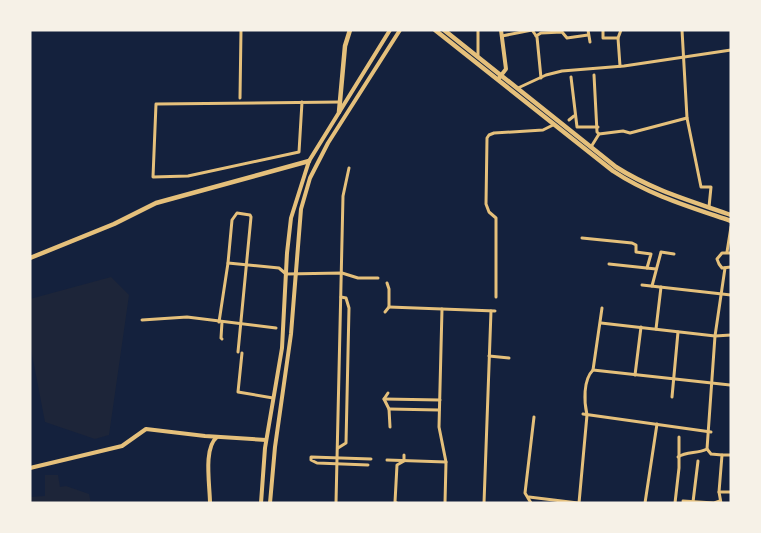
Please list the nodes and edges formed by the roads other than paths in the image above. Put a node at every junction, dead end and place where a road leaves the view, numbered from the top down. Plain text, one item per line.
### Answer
1 (241, 30) edge
2 (350, 30) edge
3 (390, 30) edge
4 (400, 30) edge
5 (435, 30) edge
6 (444, 30) edge
7 (478, 30) edge
8 (501, 30) edge
9 (588, 30) edge
10 (603, 30) edge
11 (629, 30) edge
12 (682, 30) edge
13 (562, 31) edge
14 (622, 31) edge
15 (588, 35) junction
16 (502, 36) junction
17 (536, 36) junction
18 (618, 38) junction
19 (590, 42) dead end
20 (731, 50) edge
21 (478, 56) junction
22 (683, 57) junction
23 (620, 66) junction
24 (594, 75) dead end
25 (500, 77) junction
26 (571, 77) dead end
27 (541, 78) junction
28 (518, 88) junction
29 (240, 98) dead end
30 (302, 102) junction
31 (341, 102) junction
32 (339, 112) junction
33 (574, 116) junction
34 (687, 118) junction
35 (569, 120) dead end
36 (554, 124) junction
37 (598, 128) junction
38 (599, 134) junction
39 (591, 147) junction
40 (309, 161) junction
41 (349, 168) dead end
42 (709, 208) junction
43 (731, 215) edge
44 (731, 221) edge
45 (731, 227) edge
46 (634, 236) dead end
47 (582, 238) dead end
48 (632, 243) junction
49 (729, 252) edge
50 (674, 254) dead end
51 (30, 258) edge
52 (228, 263) junction
53 (609, 264) dead end
54 (247, 265) junction
55 (731, 267) edge
56 (647, 268) junction
57 (725, 268) junction
58 (656, 269) junction
59 (296, 273) junction
60 (342, 273) junction
61 (286, 274) junction
62 (378, 278) dead end
63 (387, 283) dead end
64 (642, 285) dead end
65 (652, 286) junction
66 (662, 287) junction
67 (722, 294) junction
68 (731, 295) edge
69 (341, 297) junction
70 (496, 297) dead end
71 (389, 307) junction
72 (602, 308) dead end
73 (442, 309) junction
74 (385, 312) dead end
75 (142, 320) dead end
76 (220, 322) junction
77 (601, 323) junction
78 (240, 324) junction
79 (641, 327) junction
80 (276, 328) dead end
81 (656, 329) junction
82 (678, 332) junction
83 (731, 335) edge
84 (716, 336) junction
85 (222, 339) dead end
86 (489, 356) junction
87 (509, 358) dead end
88 (593, 370) junction
89 (635, 375) junction
90 (672, 379) junction
91 (713, 383) junction
92 (730, 385) edge
93 (388, 393) dead end
94 (672, 397) dead end
95 (273, 398) junction
96 (384, 399) junction
97 (440, 400) junction
98 (389, 410) junction
99 (440, 410) junction
100 (585, 415) junction
101 (534, 417) dead end
102 (657, 424) junction
103 (390, 427) dead end
104 (709, 431) junction
105 (217, 437) junction
106 (679, 437) dead end
107 (266, 440) junction
108 (338, 448) junction
109 (707, 449) junction
110 (404, 455) dead end
111 (722, 455) junction
112 (731, 455) edge
113 (338, 457) junction
114 (678, 457) junction
115 (371, 459) dead end
116 (387, 460) dead end
117 (404, 461) junction
118 (698, 461) dead end
119 (446, 462) junction
120 (338, 465) junction
121 (368, 465) dead end
122 (30, 468) edge
123 (719, 492) junction
124 (731, 492) edge
125 (529, 497) junction
126 (683, 501) dead end
127 (693, 502) edge
128 (720, 502) edge
129 (210, 503) edge
130 (261, 503) edge
131 (270, 503) edge
132 (336, 503) edge
133 (397, 503) edge
134 (445, 503) edge
135 (484, 503) edge
136 (531, 503) edge
137 (579, 503) edge
138 (645, 503) edge
139 (675, 503) edge

1 - 29 street
2 - 31 main road
3 - 32 street
4 - 59 street
5 - 25 main road
6 - 21 main road
7 - 21 street
8 - 16 street
9 - 15 street
10 - 18 street
11 - 14 street
12 - 22 street
13 - 15 street
13 - 17 street
14 - 18 street
15 - 19 street
16 - 17 street
16 - 25 street
17 - 27 street
18 - 23 street
20 - 22 street
21 - 25 main road
22 - 23 street
22 - 34 street
23 - 27 street
24 - 37 street
25 - 28 main road
25 - 36 main road
26 - 33 street
27 - 28 street
28 - 39 main road
30 - 30 street
30 - 31 street
31 - 32 main road
32 - 40 street
33 - 35 street
33 - 37 street
34 - 38 street
34 - 42 street
36 - 44 main road
36 - 70 street
37 - 38 street
38 - 39 street
39 - 42 main road
40 - 51 main road
40 - 61 street
41 - 60 street
42 - 43 main road
45 - 49 street
46 - 48 street
47 - 48 street
48 - 56 street
49 - 57 street
50 - 58 street
52 - 54 street
52 - 54 street
52 - 76 street
53 - 56 street
54 - 61 street
54 - 78 street
55 - 57 street
56 - 58 street
57 - 67 street
58 - 65 street
59 - 60 street
59 - 61 street
59 - 131 street
60 - 62 street
60 - 69 street
61 - 95 street
63 - 71 street
64 - 65 street
65 - 66 street
66 - 67 street
66 - 81 street
67 - 68 street
67 - 84 street
69 - 108 street
69 - 108 street
71 - 73 street
71 - 74 street
72 - 77 street
73 - 86 street
73 - 97 street
75 - 76 street
76 - 78 street
76 - 85 street
77 - 79 street
77 - 88 street
78 - 80 street
78 - 95 street
79 - 81 street
79 - 89 street
81 - 82 street
82 - 84 street
82 - 90 street
83 - 84 street
84 - 91 street
86 - 87 street
86 - 135 street
88 - 89 street
88 - 100 street
89 - 90 street
90 - 91 street
90 - 94 street
91 - 92 street
91 - 104 street
93 - 96 street
95 - 107 street
96 - 97 street
96 - 98 street
97 - 99 street
98 - 99 street
98 - 103 street
99 - 119 street
100 - 102 street
100 - 137 street
101 - 125 street
102 - 104 street
102 - 138 street
104 - 109 street
105 - 107 street
105 - 122 street
105 - 129 street
106 - 114 street
107 - 130 street
108 - 113 street
109 - 111 street
109 - 114 street
110 - 117 street
111 - 112 street
111 - 123 street
113 - 115 street
113 - 120 street
113 - 120 street
114 - 139 street
116 - 117 street
117 - 119 street
117 - 133 street
118 - 127 street
119 - 134 street
120 - 121 street
120 - 132 street
123 - 124 street
123 - 128 street
125 - 136 street
125 - 137 street
126 - 127 street
127 - 128 street

